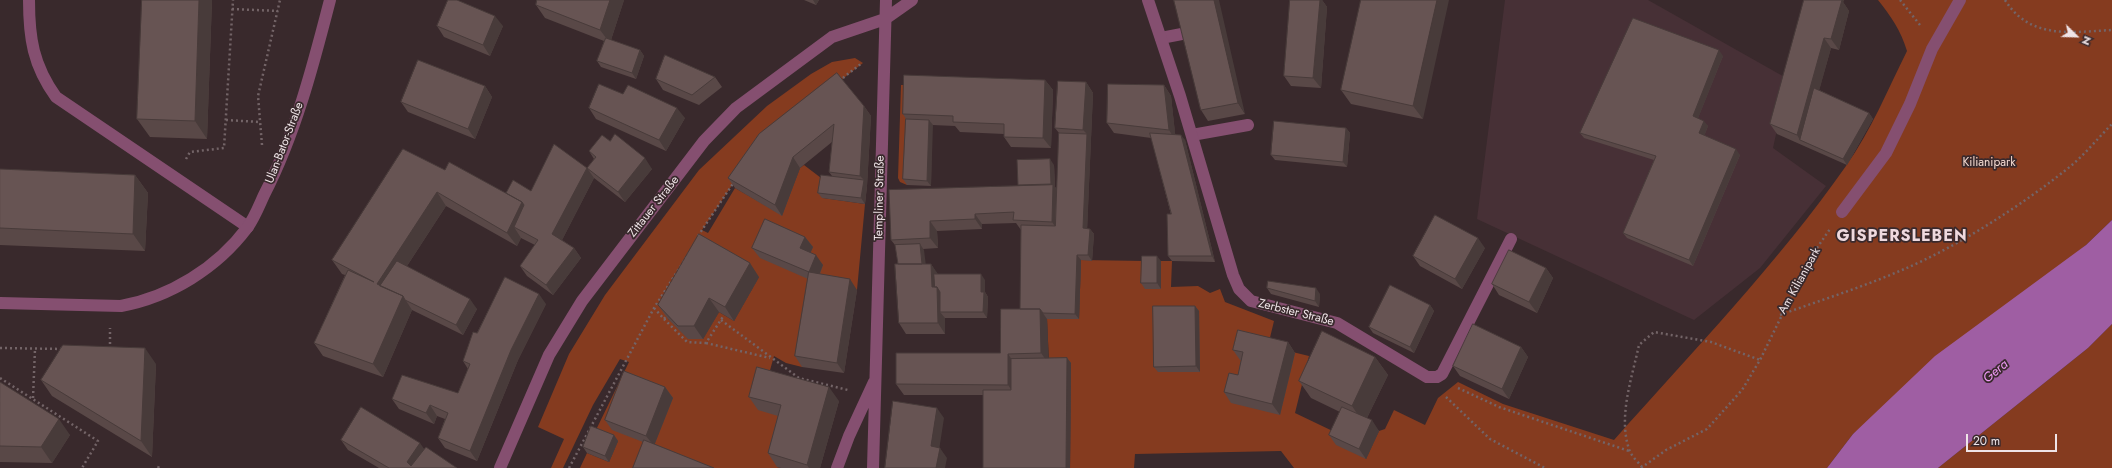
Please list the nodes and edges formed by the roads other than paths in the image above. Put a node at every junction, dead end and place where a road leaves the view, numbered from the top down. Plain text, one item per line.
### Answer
1 (28, 0) edge
2 (330, 0) edge
3 (886, 0) edge
4 (912, 0) edge
5 (1148, 0) edge
6 (1960, 0) edge
7 (885, 19) junction
8 (1187, 33) edge
9 (1161, 38) junction
10 (1248, 125) dead end
11 (1192, 135) junction
12 (1842, 212) road end
13 (248, 227) junction
14 (1511, 239) dead end
15 (0, 303) edge
16 (876, 377) junction
17 (500, 468) edge
18 (837, 468) edge
19 (873, 468) edge

1 - 13 street
2 - 13 street, Ulan-Bator-Straße
3 - 7 street, Templiner Straße
4 - 7 street, Zittauer Straße
5 - 9 street, Zerbster Straße
6 - 12 street
7 - 16 street, Templiner Straße
7 - 17 street, Zittauer Straße
8 - 9 street
9 - 11 street, Zerbster Straße
10 - 11 street
11 - 14 street, Zerbster Straße
13 - 15 street, Ulan-Bator-Straße
16 - 18 street, Templiner Straße
16 - 19 street, Templiner Straße

